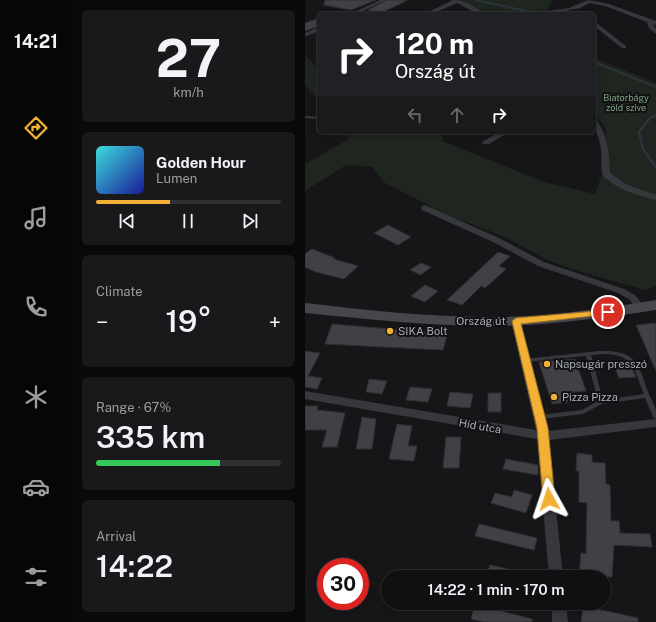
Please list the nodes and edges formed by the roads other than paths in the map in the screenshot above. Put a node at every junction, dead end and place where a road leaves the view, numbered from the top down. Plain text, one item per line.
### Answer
1 (384, 0) edge
2 (591, 0) edge
3 (456, 1) edge
4 (558, 4) dead end
5 (574, 7) junction
6 (556, 11) junction
7 (357, 12) edge
8 (431, 12) edge
9 (478, 12) edge
10 (547, 12) edge
11 (580, 12) edge
12 (653, 22) edge
13 (596, 25) edge
14 (317, 30) edge
15 (656, 32) edge
16 (305, 35) edge
17 (624, 47) dead end
18 (305, 117) edge
19 (317, 118) edge
20 (596, 123) edge
21 (501, 134) edge
22 (486, 142) dead end
23 (656, 198) edge
24 (425, 208) dead end
25 (656, 305) edge
26 (640, 307) junction
27 (305, 308) edge
28 (516, 321) junction
29 (588, 354) junction
30 (526, 360) junction
31 (305, 395) edge
32 (647, 396) junction
33 (601, 402) junction
34 (540, 417) junction
35 (656, 417) edge
36 (656, 423) edge
37 (543, 436) junction
38 (555, 570) edge
39 (559, 610) edge
40 (560, 622) edge

1 - 7 street
2 - 5 street
2 - 12 street
3 - 8 street
3 - 9 street
4 - 6 street
5 - 6 street
5 - 11 street
6 - 10 street
12 - 15 street
13 - 17 street
14 - 16 street
18 - 19 lane
20 - 23 street
21 - 22 street
24 - 26 street
25 - 26 main road, Ország út
26 - 28 main road, Ország út
27 - 28 main road, Ország út
28 - 30 street
29 - 30 lane
29 - 32 lane
29 - 33 lane
30 - 34 street
31 - 37 street, Híd utca
32 - 33 lane
32 - 35 lane
33 - 34 lane
34 - 37 street
36 - 37 street, Híd utca
37 - 38 street
39 - 40 street

